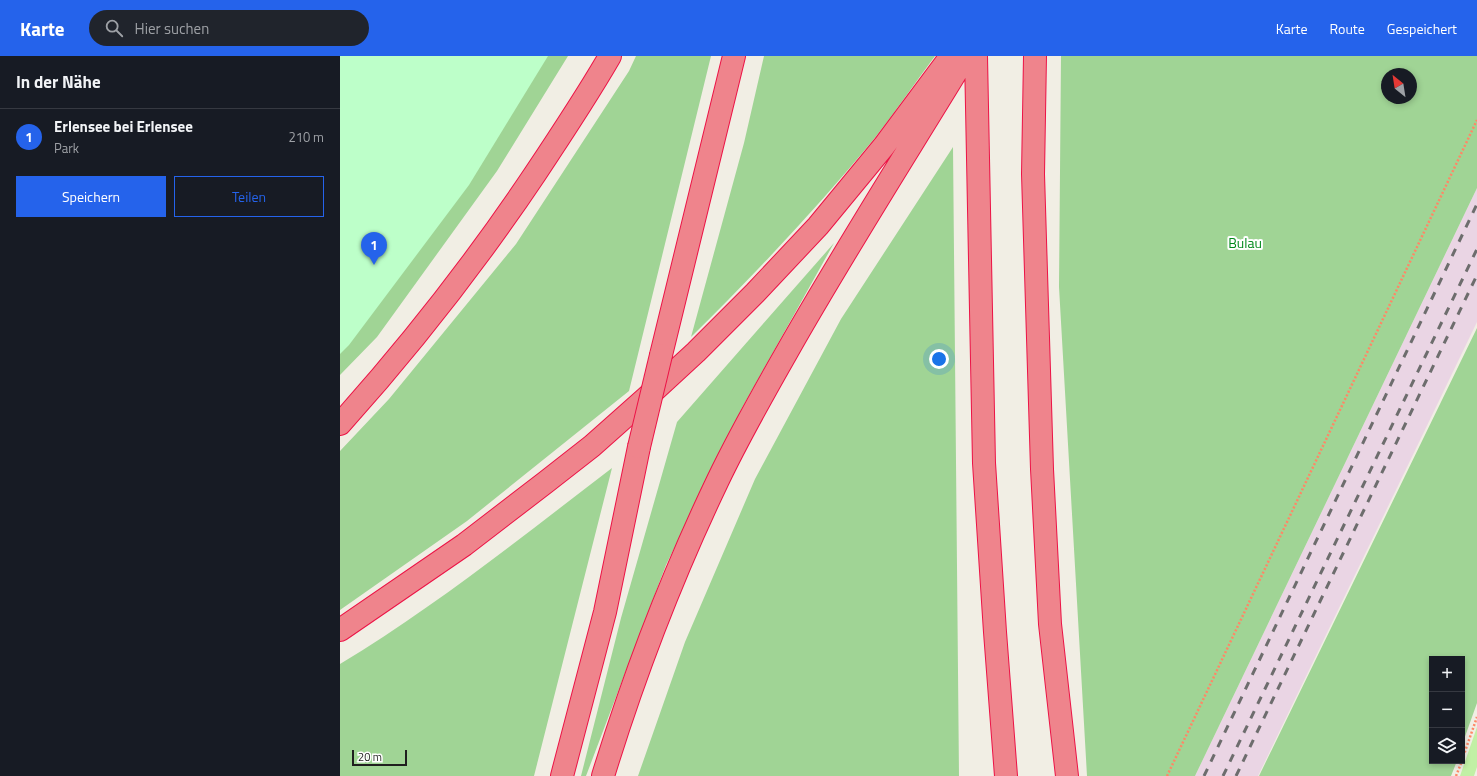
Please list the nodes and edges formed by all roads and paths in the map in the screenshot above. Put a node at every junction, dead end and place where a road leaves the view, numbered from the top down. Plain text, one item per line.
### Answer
1 (610, 56) edge
2 (734, 56) edge
3 (951, 56) edge
4 (965, 56) edge
5 (976, 56) edge
6 (1035, 56) edge
7 (1477, 120) edge
8 (340, 424) edge
9 (340, 630) edge
10 (1477, 717) edge
11 (1465, 751) edge
12 (1460, 764) edge
13 (562, 776) edge
14 (603, 776) edge
15 (1006, 776) edge
16 (1067, 776) edge
17 (1167, 776) edge
18 (1456, 776) edge

1 - 8 highway
2 - 13 highway, bridge
3 - 9 highway
4 - 14 highway
5 - 15 highway
6 - 16 highway
7 - 17 path
10 - 11 path
12 - 18 path

